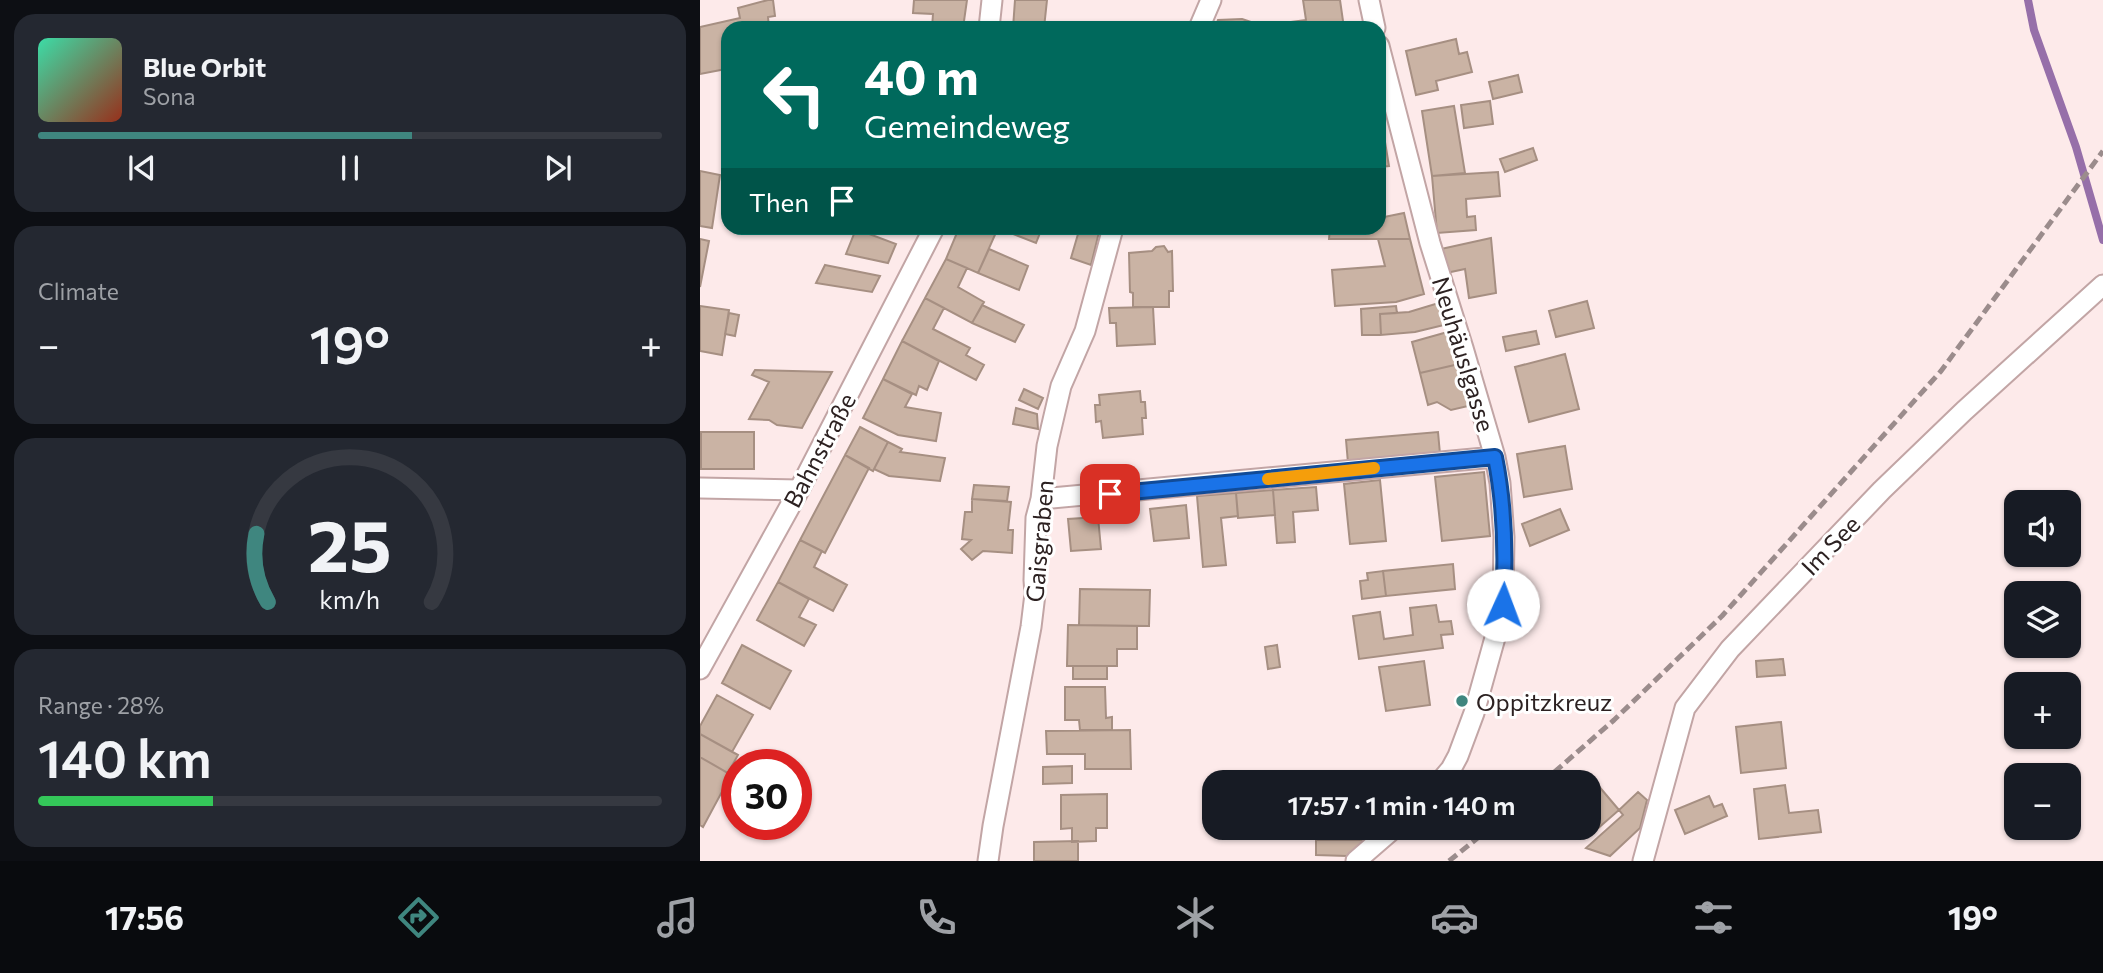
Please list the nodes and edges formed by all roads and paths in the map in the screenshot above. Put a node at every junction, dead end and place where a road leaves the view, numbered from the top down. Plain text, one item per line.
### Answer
1 (992, 0) edge
2 (1210, 0) edge
3 (1369, 0) edge
4 (990, 21) edge
5 (1202, 21) edge
6 (1374, 21) edge
7 (1386, 73) edge
8 (930, 235) edge
9 (1111, 235) edge
10 (2103, 285) edge
11 (1495, 457) junction
12 (700, 488) edge
13 (799, 490) junction
14 (1041, 499) junction
15 (700, 669) edge
16 (1450, 770) edge
17 (1380, 840) edge
18 (988, 861) edge
19 (1356, 861) edge
20 (1643, 861) edge

1 - 4 street
2 - 5 street
3 - 6 street
7 - 11 street, Neuhäuslgasse
8 - 13 street, Bahnstraße
9 - 14 street, Gaisgraben
10 - 20 street, Im See
11 - 14 street
11 - 16 street, Neuhäuslgasse
12 - 13 street
13 - 15 street, Bahnstraße
14 - 18 street, Gaisgraben
17 - 19 street

